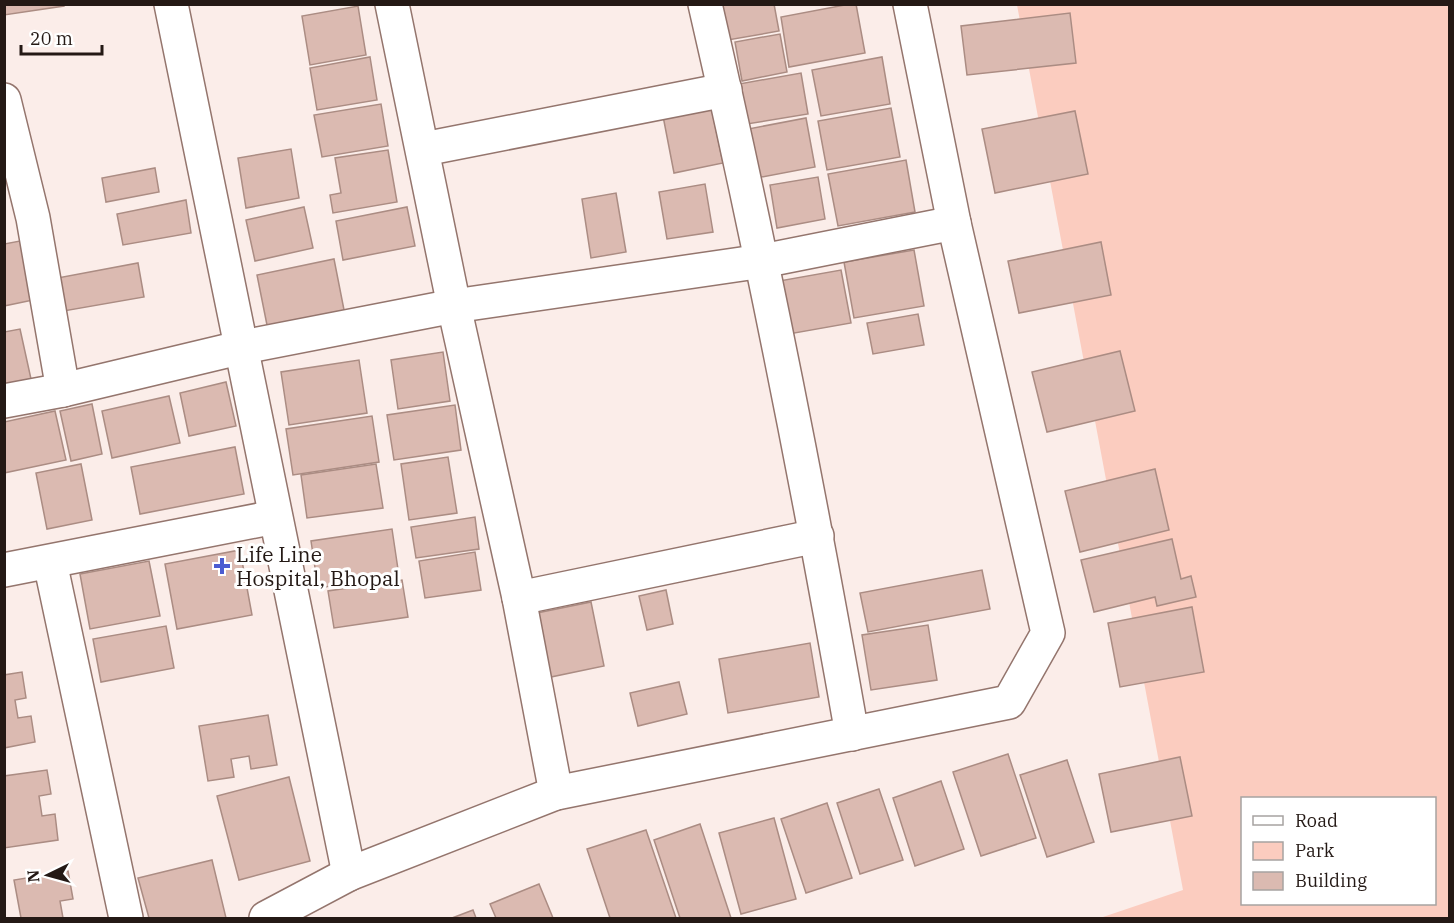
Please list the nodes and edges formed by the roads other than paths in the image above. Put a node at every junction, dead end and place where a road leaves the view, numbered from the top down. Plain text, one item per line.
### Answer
1 (171, 4) edge
2 (392, 4) edge
3 (705, 4) edge
4 (910, 4) edge
5 (725, 90) junction
6 (4, 100) edge
7 (424, 149) junction
8 (19, 220) edge
9 (954, 223) junction
10 (762, 261) junction
11 (453, 306) junction
12 (243, 347) junction
13 (63, 390) junction
14 (4, 401) edge
15 (275, 517) junction
16 (817, 536) junction
17 (50, 562) junction
18 (4, 570) edge
19 (519, 598) junction
20 (852, 734) junction
21 (556, 793) junction
22 (349, 874) junction
23 (126, 918) edge
24 (266, 918) edge

1 - 12 street
2 - 7 street
3 - 5 street
4 - 9 street
5 - 7 street
5 - 10 street
6 - 8 street
7 - 11 street
8 - 13 street
9 - 10 street
9 - 20 street
10 - 11 street
10 - 16 street
11 - 12 street
11 - 19 street
12 - 13 street
12 - 15 street
13 - 14 street
15 - 17 street
15 - 22 street
16 - 19 street
16 - 20 street
17 - 18 street
17 - 23 street
19 - 21 street
20 - 21 street
21 - 22 street
22 - 24 street

